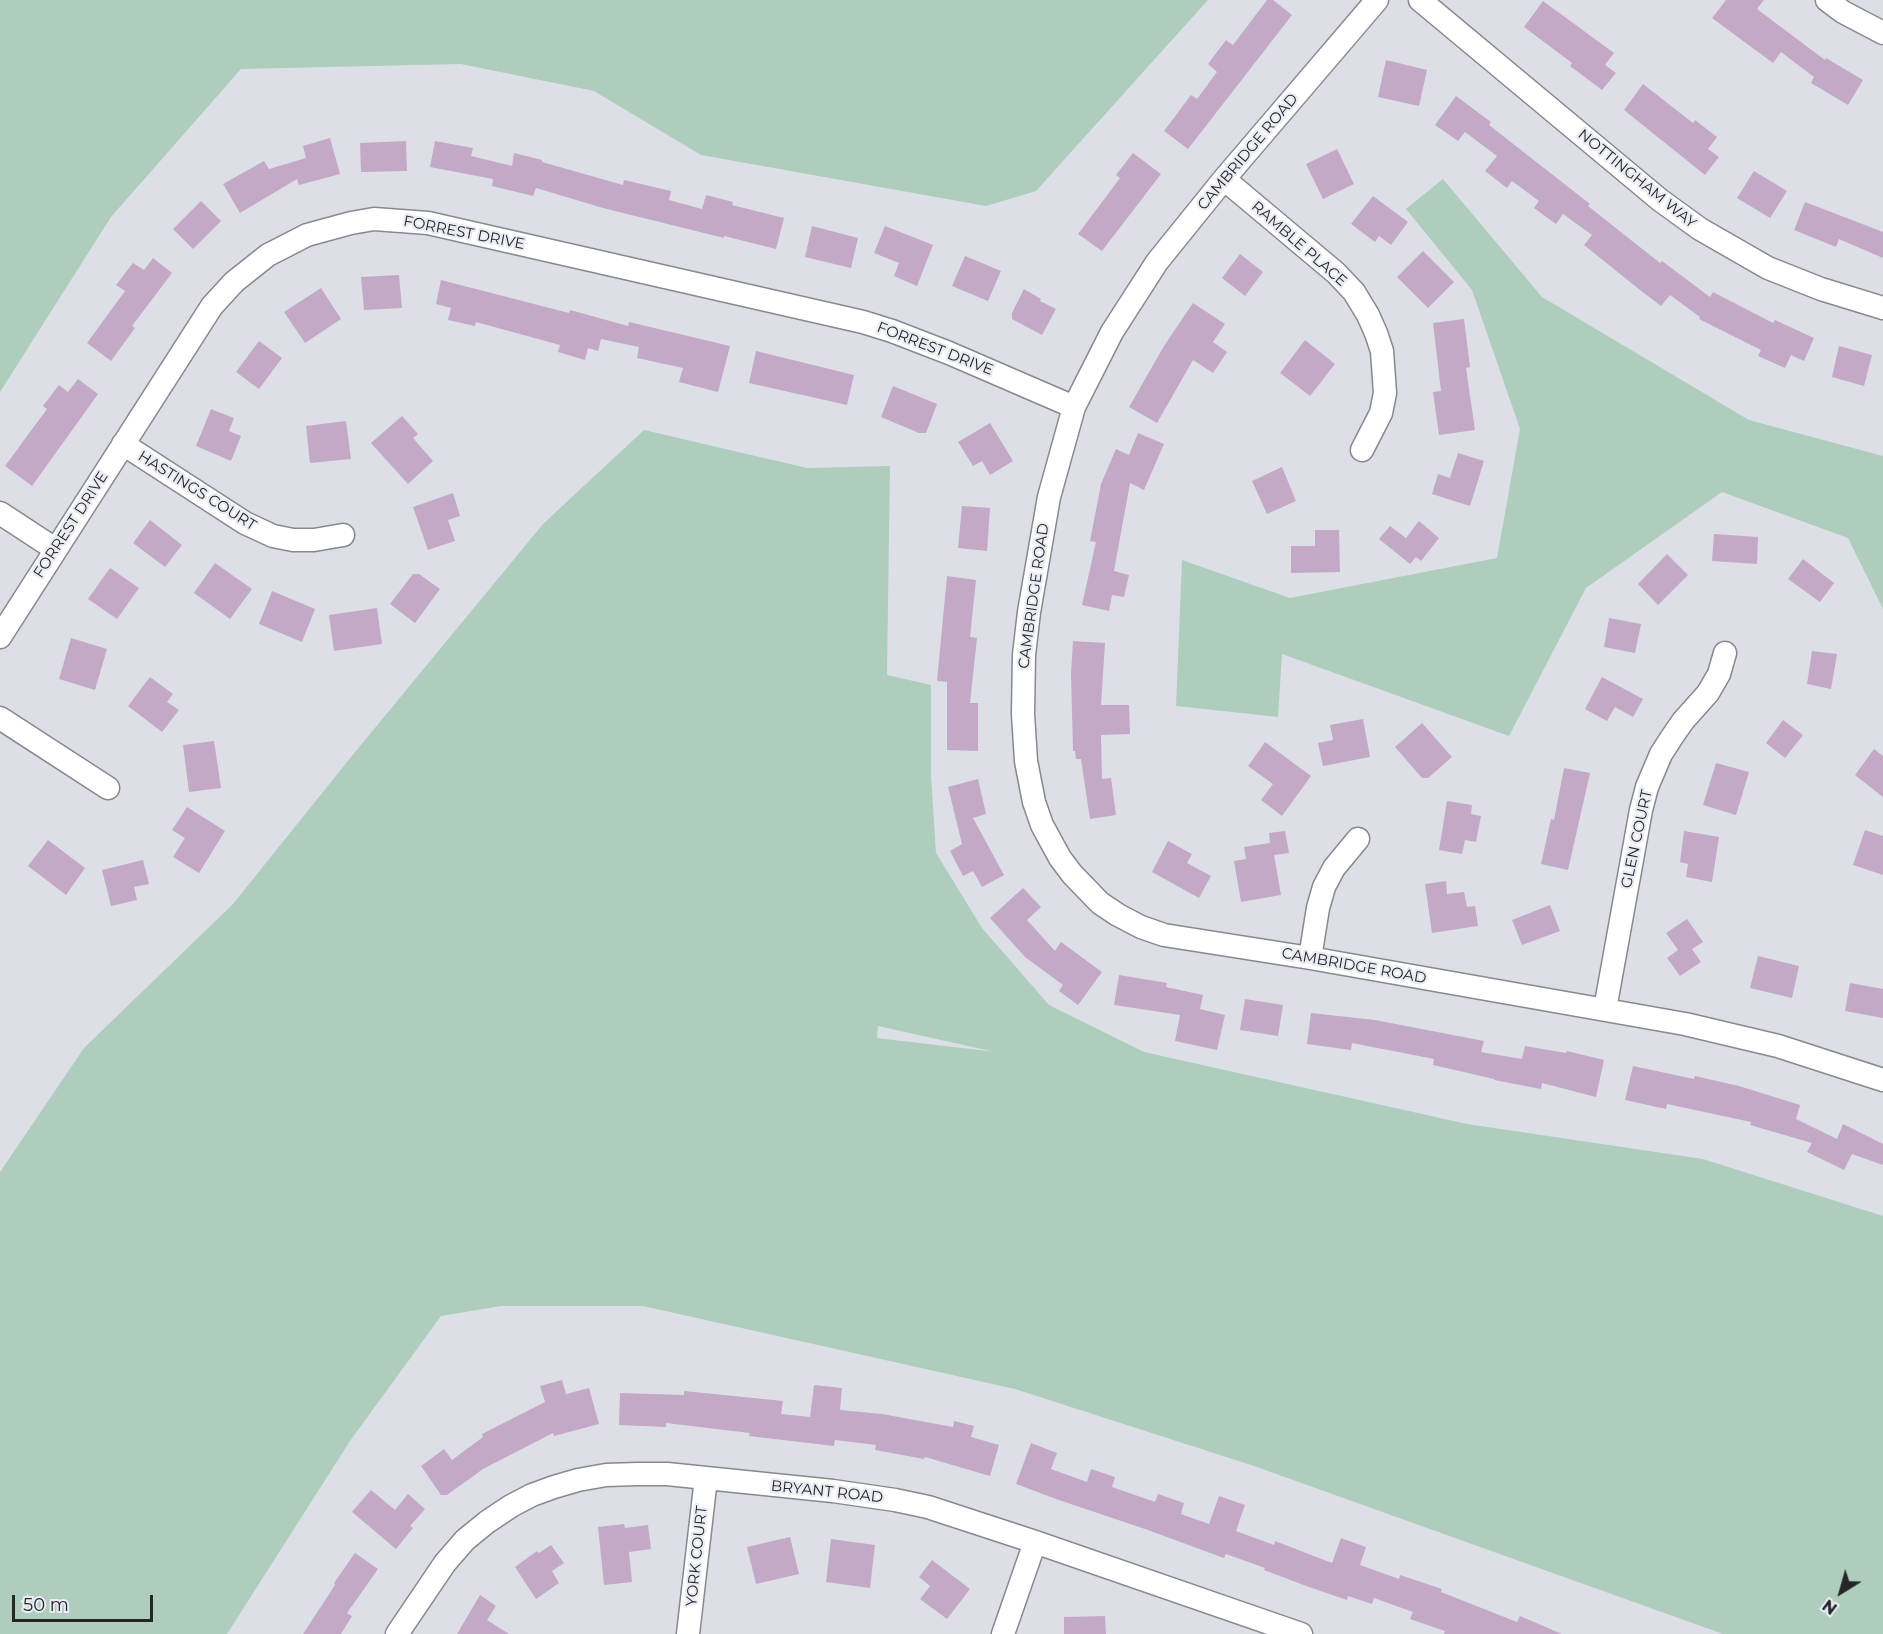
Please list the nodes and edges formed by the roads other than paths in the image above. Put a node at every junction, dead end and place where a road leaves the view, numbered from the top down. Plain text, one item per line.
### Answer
1 (1377, 0) edge
2 (1420, 0) edge
3 (1827, 0) edge
4 (1883, 33) edge
5 (1224, 179) junction
6 (1883, 308) edge
7 (1074, 407) junction
8 (123, 444) junction
9 (1362, 450) dead end
10 (0, 513) edge
11 (343, 535) dead end
12 (55, 549) junction
13 (0, 637) edge
14 (1725, 653) dead end
15 (0, 718) edge
16 (108, 788) dead end
17 (1358, 839) dead end
18 (1310, 958) junction
19 (1605, 1009) junction
20 (1883, 1080) edge
21 (706, 1478) junction
22 (1035, 1542) junction
23 (397, 1634) edge
24 (688, 1634) edge
25 (1003, 1634) edge
26 (1301, 1634) edge

1 - 5 street, CAMBRIDGE ROAD
2 - 6 street, NOTTINGHAM WAY
3 - 4 street
5 - 7 street, CAMBRIDGE ROAD
5 - 9 street, RAMBLE PLACE
7 - 8 street, FORREST DRIVE
7 - 18 street, CAMBRIDGE ROAD
8 - 11 street, HASTINGS COURT
8 - 12 street, FORREST DRIVE
10 - 12 street
12 - 13 street, FORREST DRIVE
14 - 19 street, GLEN COURT
15 - 16 street
17 - 18 street
18 - 19 street, CAMBRIDGE ROAD
19 - 20 street, CAMBRIDGE ROAD
21 - 22 street, BRYANT ROAD
21 - 23 street, BRYANT ROAD
21 - 24 street, YORK COURT
22 - 25 street
22 - 26 street, BRYANT ROAD

